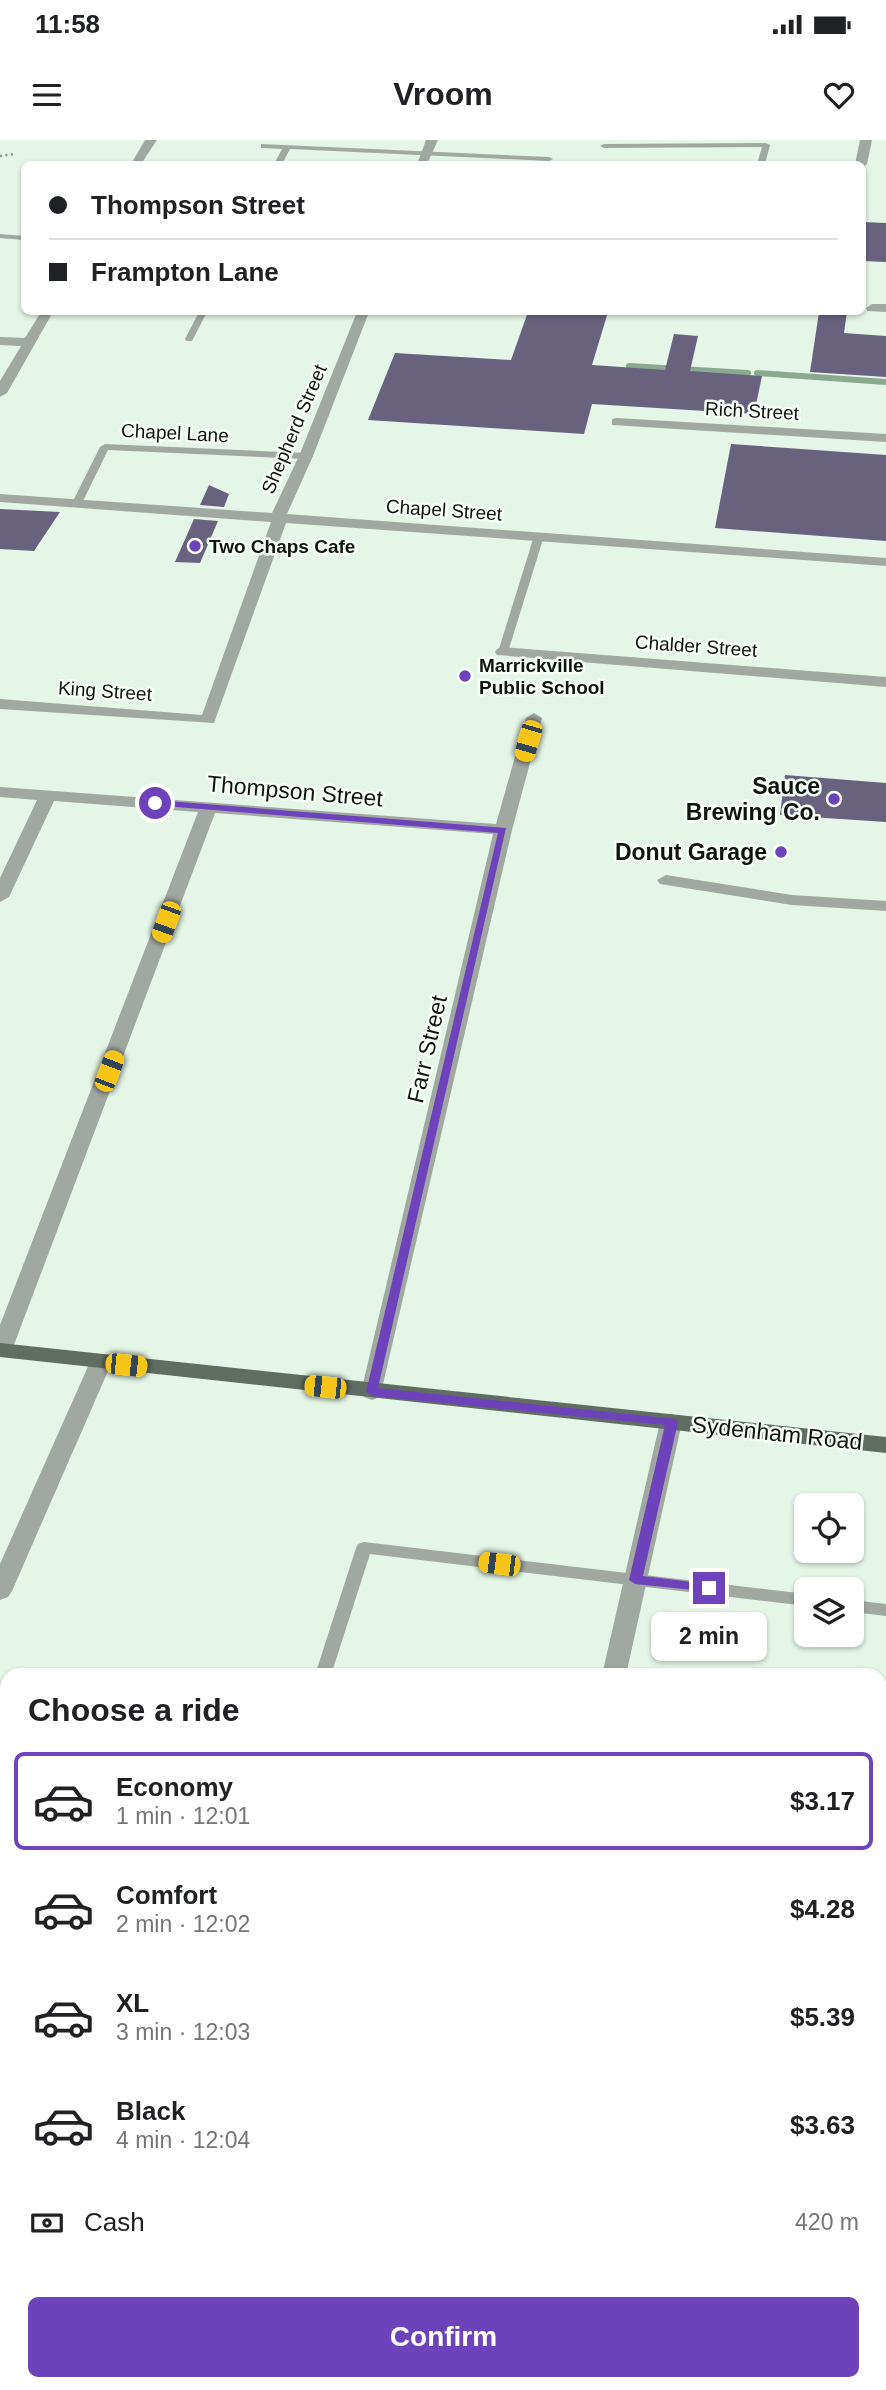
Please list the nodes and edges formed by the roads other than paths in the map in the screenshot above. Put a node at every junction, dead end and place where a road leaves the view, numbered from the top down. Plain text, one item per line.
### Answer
1 (151, 140) edge
2 (432, 140) edge
3 (866, 140) edge
4 (264, 146) dead end
5 (604, 146) dead end
6 (287, 147) junction
7 (424, 159) edge
8 (549, 159) dead end
9 (138, 161) edge
10 (280, 161) edge
11 (762, 161) edge
12 (862, 161) edge
13 (0, 236) edge
14 (21, 238) edge
15 (45, 315) edge
16 (201, 315) edge
17 (362, 315) edge
18 (189, 339) dead end
19 (0, 341) edge
20 (28, 342) junction
21 (0, 393) edge
22 (617, 422) dead end
23 (886, 439) edge
24 (306, 456) junction
25 (0, 498) edge
26 (77, 503) junction
27 (280, 517) junction
28 (539, 536) junction
29 (886, 562) edge
30 (503, 652) joint
31 (886, 682) edge
32 (0, 705) edge
33 (534, 718) dead end
34 (208, 720) joint
35 (0, 792) edge
36 (48, 794) junction
37 (209, 807) junction
38 (503, 830) junction
39 (666, 880) dead end
40 (0, 897) edge
41 (886, 906) edge
42 (0, 1350) edge
43 (101, 1362) junction
44 (372, 1392) junction
45 (671, 1422) junction
46 (886, 1445) edge
47 (635, 1580) junction
48 (0, 1591) edge
49 (794, 1598) edge
50 (864, 1606) edge
51 (886, 1609) edge
52 (325, 1668) edge
53 (616, 1668) edge

1 - 9 street
2 - 7 street
3 - 12 street
4 - 6 lane
5 - 11 lane
6 - 7 lane
6 - 10 lane
7 - 8 lane
13 - 14 lane
15 - 20 street
16 - 18 lane
17 - 24 street, Shepherd Street
19 - 20 street
20 - 21 street
22 - 23 street, Rich Street
24 - 26 lane, Chapel Lane
24 - 27 street, Shepherd Street
25 - 26 street, Chapel Street
26 - 27 street, Chapel Street
27 - 28 street, Chapel Street
27 - 34 street, Shepherd Street
28 - 29 street, Chapel Street
28 - 30 lane
30 - 31 street, Chalder Street
32 - 34 street, King Street
33 - 38 street, Farr Street
35 - 36 street, Thompson Street
36 - 37 street, Thompson Street
36 - 40 street
37 - 38 street, Thompson Street
37 - 42 street
38 - 44 street, Farr Street
39 - 41 street
42 - 43 main road, Sydenham Road
43 - 44 main road, Sydenham Road
43 - 48 street
44 - 45 main road, Sydenham Road
45 - 46 main road, Sydenham Road
45 - 47 street
47 - 49 lane
47 - 52 lane
47 - 53 street
50 - 51 lane

